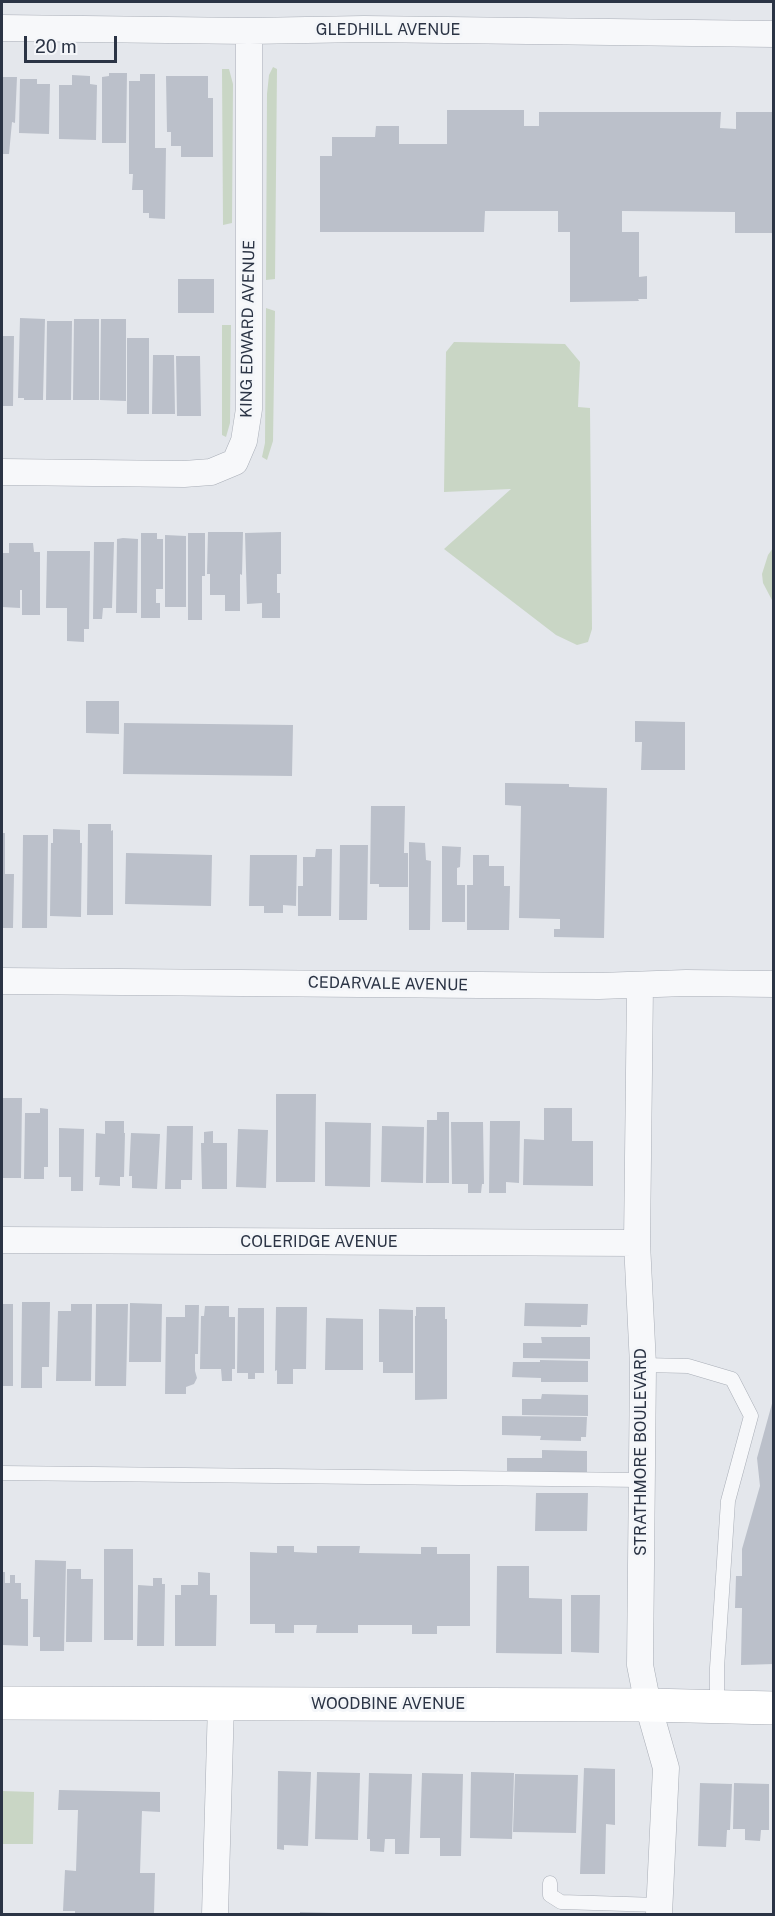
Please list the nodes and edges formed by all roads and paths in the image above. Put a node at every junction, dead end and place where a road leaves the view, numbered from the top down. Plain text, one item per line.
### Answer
1 (2, 28) edge
2 (249, 31) junction
3 (774, 34) edge
4 (2, 472) edge
5 (2, 981) edge
6 (774, 984) edge
7 (640, 986) junction
8 (2, 1240) edge
9 (637, 1243) junction
10 (642, 1365) junction
11 (2, 1473) edge
12 (642, 1480) junction
13 (221, 1703) junction
14 (2, 1704) edge
15 (648, 1705) junction
16 (717, 1708) junction
17 (774, 1708) edge
18 (550, 1883) dead end
19 (659, 1910) edge
20 (215, 1914) edge

1 - 2 street, GLEDHILL AVENUE
2 - 3 street, GLEDHILL AVENUE
2 - 4 street, KING EDWARD AVENUE
5 - 7 street, CEDARVALE AVENUE
6 - 7 street, CEDARVALE AVENUE
7 - 9 street, STRATHMORE BOULEVARD
8 - 9 street, COLERIDGE AVENUE
9 - 10 street, STRATHMORE BOULEVARD
10 - 12 street, STRATHMORE BOULEVARD
10 - 16 lane
11 - 12 lane
12 - 15 street, STRATHMORE BOULEVARD
13 - 14 main road, WOODBINE AVENUE
13 - 15 main road, WOODBINE AVENUE
13 - 20 street
15 - 16 main road, WOODBINE AVENUE
15 - 19 street, STRATHMORE BOULEVARD
16 - 17 main road, WOODBINE AVENUE
18 - 19 lane

